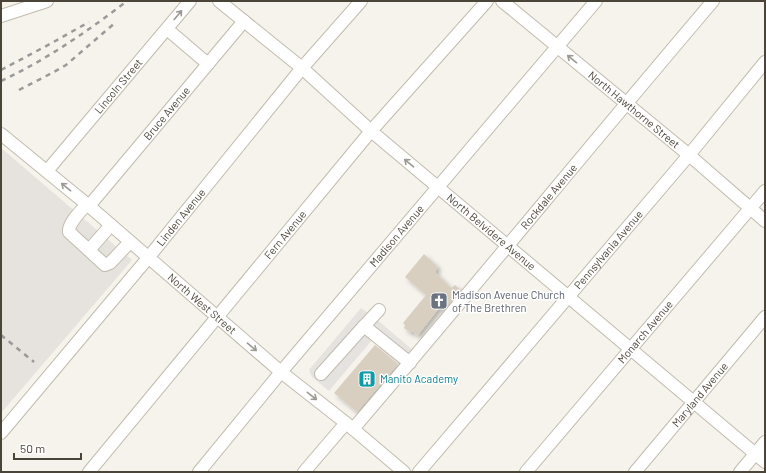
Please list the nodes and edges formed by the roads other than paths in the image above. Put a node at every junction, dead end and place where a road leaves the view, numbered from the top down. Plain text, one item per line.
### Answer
1 (47, 1) edge
2 (190, 1) edge
3 (219, 1) edge
4 (361, 1) edge
5 (487, 1) edge
6 (502, 1) edge
7 (596, 1) edge
8 (713, 1) edge
9 (1, 16) edge
10 (244, 21) junction
11 (166, 29) junction
12 (556, 47) junction
13 (765, 62) edge
14 (208, 64) junction
15 (302, 68) junction
16 (626, 102) junction
17 (371, 131) junction
18 (1, 134) edge
19 (689, 155) junction
20 (46, 171) junction
21 (438, 188) junction
22 (765, 192) edge
23 (88, 205) junction
24 (750, 209) junction
25 (765, 221) edge
26 (111, 225) junction
27 (130, 242) junction
28 (508, 245) junction
29 (89, 250) junction
30 (148, 258) junction
31 (567, 297) junction
32 (379, 310) dead end
33 (217, 317) junction
34 (765, 317) edge
35 (364, 326) junction
36 (630, 349) junction
37 (410, 363) junction
38 (281, 372) junction
39 (321, 374) dead end
40 (693, 402) junction
41 (350, 426) junction
42 (1, 433) edge
43 (765, 442) edge
44 (755, 454) junction
45 (765, 462) edge
46 (89, 472) edge
47 (199, 472) edge
48 (304, 472) edge
49 (404, 472) edge
50 (419, 472) edge
51 (526, 472) edge
52 (635, 472) edge
53 (740, 472) edge

1 - 9 street
11 -> 2 street, Lincoln Street
3 - 10 street, North Belvidere Avenue
4 - 15 street, Linden Avenue
5 - 17 street, Fern Avenue
6 - 12 street, North Hawthorne Street
7 - 12 street, Madison Avenue
8 - 16 street, Rockdale Avenue
10 - 14 street, Bruce Avenue
10 - 15 street, North Belvidere Avenue
11 - 14 street
11 - 20 street, Lincoln Street
16 -> 12 street, North Hawthorne Street
12 - 21 street, Madison Avenue
13 - 19 street, Pennsylvania Avenue
14 - 23 street, Bruce Avenue
15 - 17 street, North Belvidere Avenue
15 - 30 street, Linden Avenue
16 - 19 street, North Hawthorne Street
16 - 28 street, Rockdale Avenue
21 -> 17 street, North Belvidere Avenue
17 - 33 street, Fern Avenue
18 - 20 street, North West Street
19 - 24 street, North Hawthorne Street
19 - 31 street, Pennsylvania Avenue
23 -> 20 street, North West Street
21 - 28 street, North Belvidere Avenue
21 - 38 street, Madison Avenue
22 - 24 street, Monarch Avenue
23 - 26 street, North West Street
23 - 29 street, Bruce Avenue
24 - 25 street, North Hawthorne Street
24 - 36 street, Monarch Avenue
26 - 27 street, North West Street
26 - 29 street
27 - 29 street
27 - 30 street, North West Street
28 - 31 street, North Belvidere Avenue
28 - 37 street, Rockdale Avenue
30 - 33 street, North West Street
30 - 42 street, Linden Avenue
31 - 36 street, North Belvidere Avenue
31 - 50 street, Pennsylvania Avenue
32 - 35 street
33 -> 38 street, North West Street
33 - 46 street, Fern Avenue
34 - 40 street, Maryland Avenue
35 - 37 street
35 - 39 street
36 - 40 street, North Belvidere Avenue
36 - 51 street, Monarch Avenue
37 - 41 street, Rockdale Avenue
38 -> 41 street, North West Street
38 - 47 street, Madison Avenue
40 - 44 street, North Belvidere Avenue
40 - 52 street, Maryland Avenue
41 - 48 street, Rockdale Avenue
41 - 49 street, North West Street
43 - 44 street
44 - 45 street, North Belvidere Avenue
44 - 53 street

